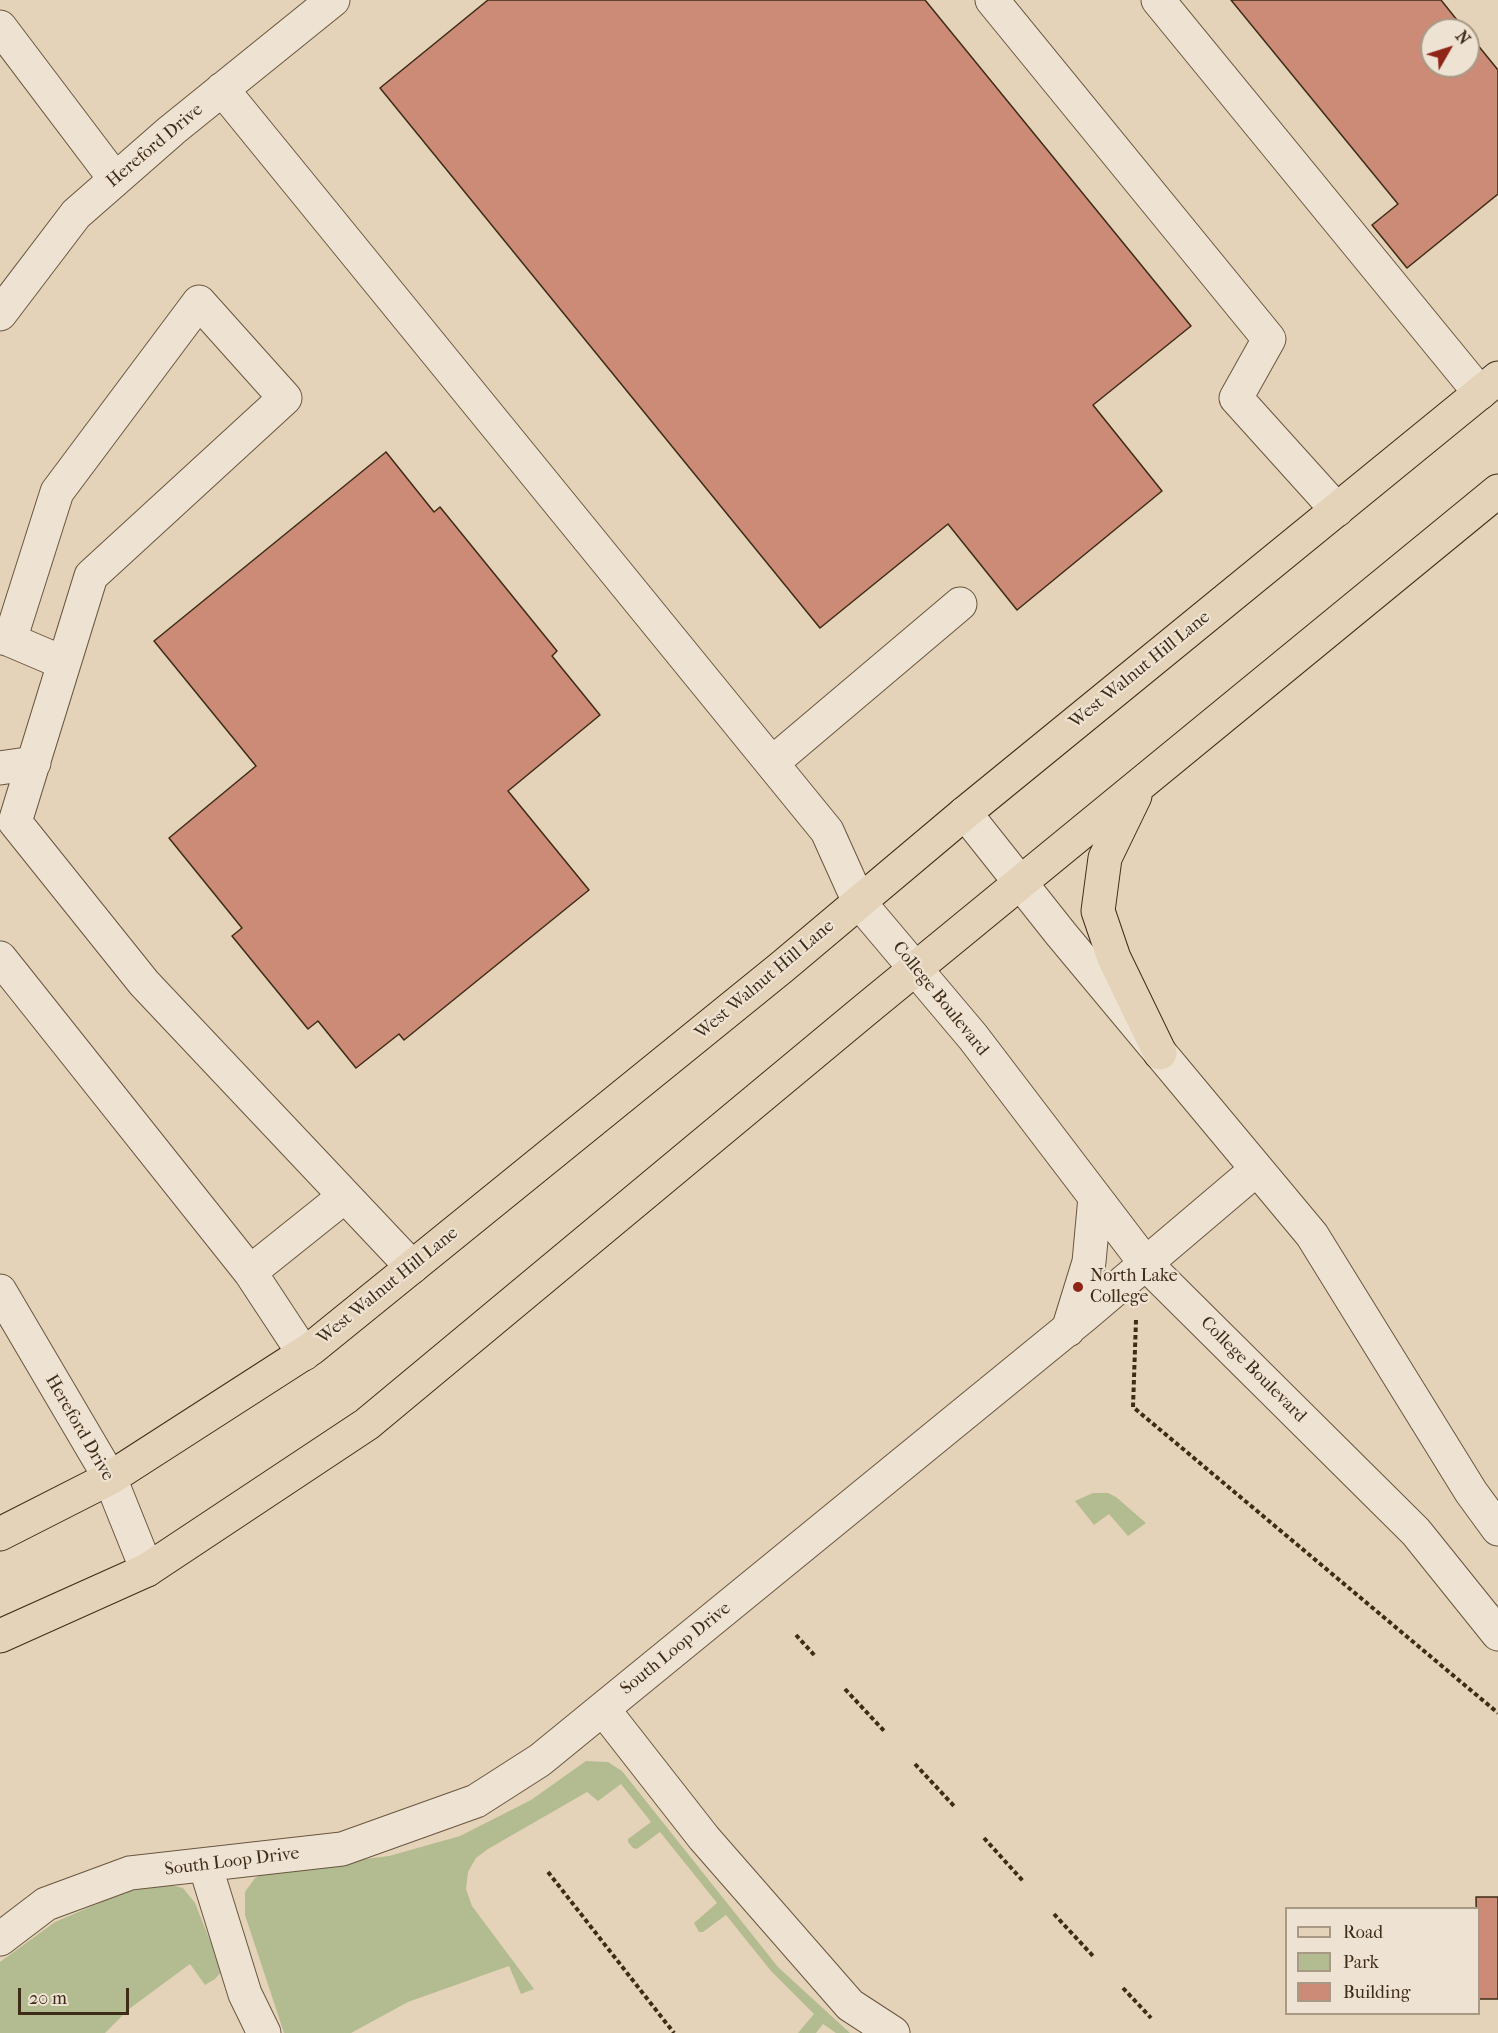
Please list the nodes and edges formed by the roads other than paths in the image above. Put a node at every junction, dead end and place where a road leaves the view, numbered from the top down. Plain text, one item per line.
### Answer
1 (333, 0) edge
2 (992, 0) edge
3 (1158, 0) edge
4 (0, 27) edge
5 (222, 89) junction
6 (115, 179) junction
7 (0, 314) edge
8 (1489, 385) edge
9 (1498, 491) edge
10 (1337, 510) junction
11 (960, 604) dead end
12 (5, 638) edge
13 (64, 663) junction
14 (34, 763) junction
15 (772, 763) junction
16 (0, 768) edge
17 (1140, 787) junction
18 (965, 813) junction
19 (1021, 884) junction
20 (859, 902) junction
21 (0, 958) edge
22 (915, 969) junction
23 (1160, 1053) junction
24 (1257, 1169) junction
25 (345, 1196) junction
26 (1095, 1197) junction
27 (1146, 1264) junction
28 (412, 1267) junction
29 (250, 1272) junction
30 (0, 1291) edge
31 (1068, 1330) junction
32 (304, 1354) junction
33 (110, 1478) junction
34 (1498, 1529) edge
35 (0, 1534) edge
36 (147, 1570) junction
37 (1498, 1634) edge
38 (0, 1636) edge
39 (603, 1709) junction
40 (205, 1865) junction
41 (0, 1939) edge
42 (264, 2033) edge
43 (893, 2033) edge

1 - 5 street, Hereford Drive
2 - 10 street
3 - 8 street
4 - 6 street
5 - 6 street, Hereford Drive
5 - 15 street, College Boulevard
6 - 7 street, Hereford Drive
8 - 10 main road, West Walnut Hill Lane
9 - 17 main road
10 - 18 main road, West Walnut Hill Lane
11 - 15 street
12 - 13 street
12 - 13 street
13 - 14 street
14 - 16 street
14 - 25 street
15 - 20 street, College Boulevard
17 - 19 main road
17 - 23 main road
18 - 19 street
18 - 20 main road, West Walnut Hill Lane
19 - 22 main road
19 - 23 street
20 - 22 street, College Boulevard
20 - 28 main road, West Walnut Hill Lane
21 - 29 street
22 - 26 street, College Boulevard
22 - 36 main road
23 - 24 street
24 - 27 street, South Loop Drive
24 - 34 street
25 - 28 street
25 - 29 street
26 - 27 street, College Boulevard
26 - 31 street
27 - 31 street, South Loop Drive
27 - 37 street, College Boulevard
28 - 32 main road, West Walnut Hill Lane
29 - 32 street
30 - 33 street, Hereford Drive
31 - 39 street, South Loop Drive
32 - 33 main road, West Walnut Hill Lane
33 - 35 main road, West Walnut Hill Lane
33 - 36 street, Hereford Drive
36 - 38 main road
39 - 40 street, South Loop Drive
39 - 43 street
40 - 41 street, South Loop Drive
40 - 42 street

